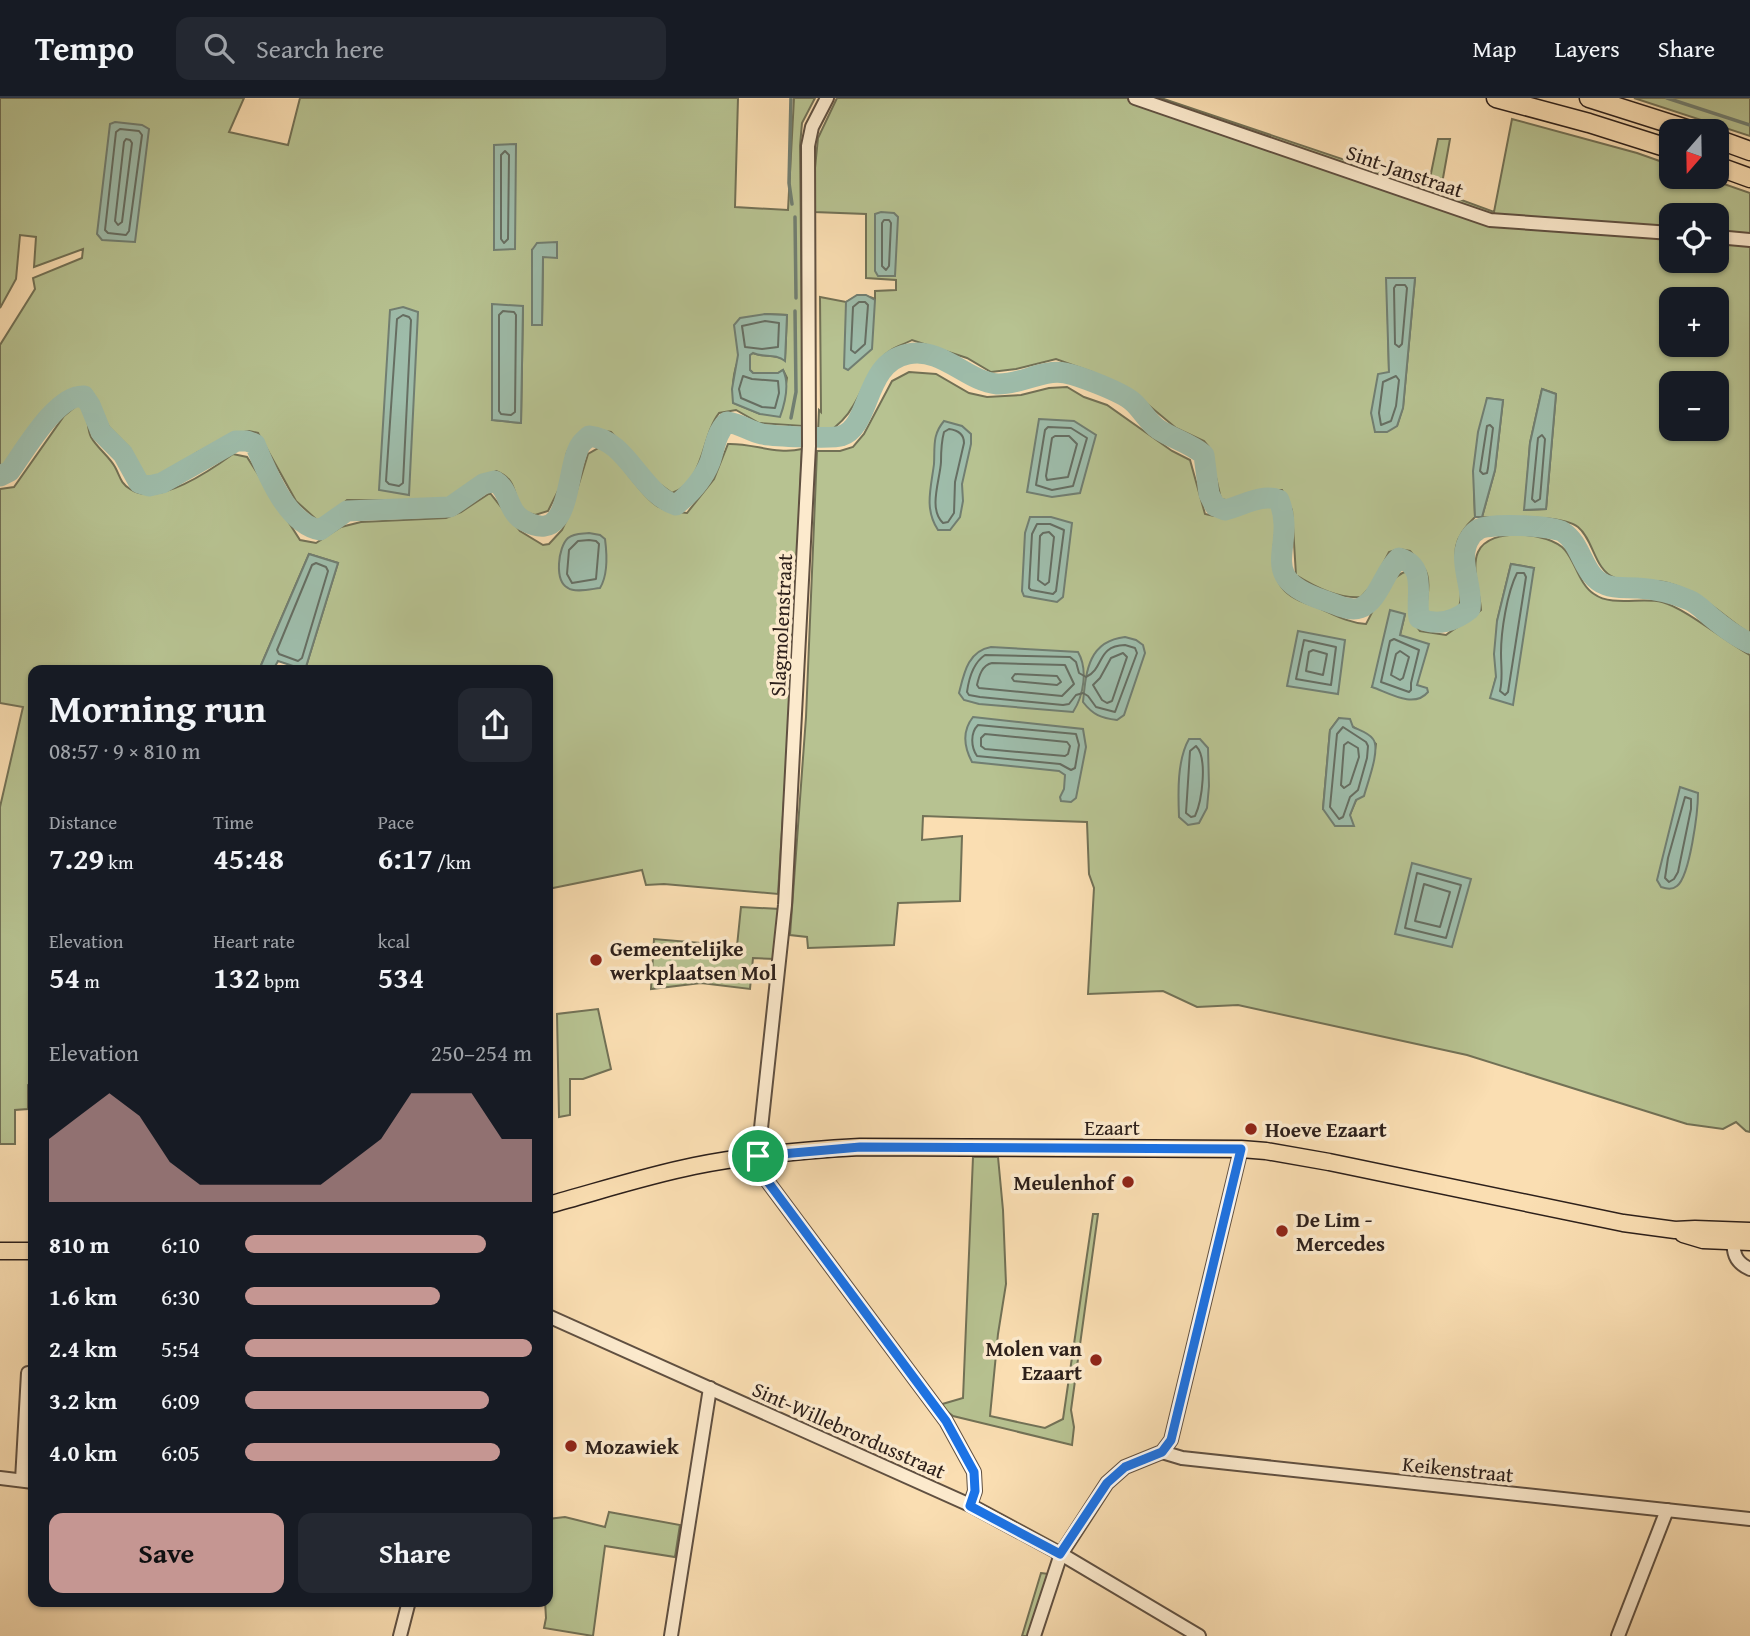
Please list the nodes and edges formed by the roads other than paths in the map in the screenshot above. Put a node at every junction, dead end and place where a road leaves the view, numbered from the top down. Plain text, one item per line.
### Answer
1 (827, 98) edge
2 (1135, 98) edge
3 (1496, 98) edge
4 (1589, 98) edge
5 (1659, 120) edge
6 (1729, 143) edge
7 (1659, 145) edge
8 (1750, 151) edge
9 (1729, 170) edge
10 (1750, 178) edge
11 (1659, 232) edge
12 (1729, 238) edge
13 (1750, 240) edge
14 (1241, 1149) junction
15 (758, 1156) junction
16 (553, 1204) edge
17 (1750, 1231) edge
18 (1733, 1236) junction
19 (1750, 1242) edge
20 (0, 1251) edge
21 (28, 1251) edge
22 (1750, 1269) edge
23 (553, 1319) edge
24 (28, 1373) dead end
25 (710, 1388) junction
26 (1162, 1452) junction
27 (0, 1478) edge
28 (28, 1481) edge
29 (970, 1506) junction
30 (1667, 1510) junction
31 (1750, 1519) edge
32 (1060, 1554) junction
33 (407, 1607) edge
34 (400, 1636) edge
35 (671, 1636) edge
36 (1034, 1636) edge
37 (1199, 1636) edge
38 (1618, 1636) edge

1 - 15 street, Slagmolenstraat
2 - 11 street, Sint-Janstraat
3 - 7 highway
4 - 5 highway
6 - 8 highway
9 - 10 highway
12 - 13 street
14 - 15 main road, Ezaart
14 - 18 main road, Ezaart
14 - 26 street
15 - 16 main road, Ezaart
15 - 29 street
17 - 18 main road, Ezaart
18 - 19 main road, Ezaart
18 - 22 street
20 - 21 main road
23 - 25 street, Sint-Willebrordusstraat
24 - 28 street
25 - 29 street, Sint-Willebrordusstraat
25 - 35 street
26 - 30 street, Keikenstraat
26 - 32 street
27 - 28 street
29 - 32 street, Sint-Willebrordusstraat
30 - 31 street, Keikenstraat
30 - 38 street
32 - 36 street
32 - 37 street, Sint-Willebrordusstraat
33 - 34 street

